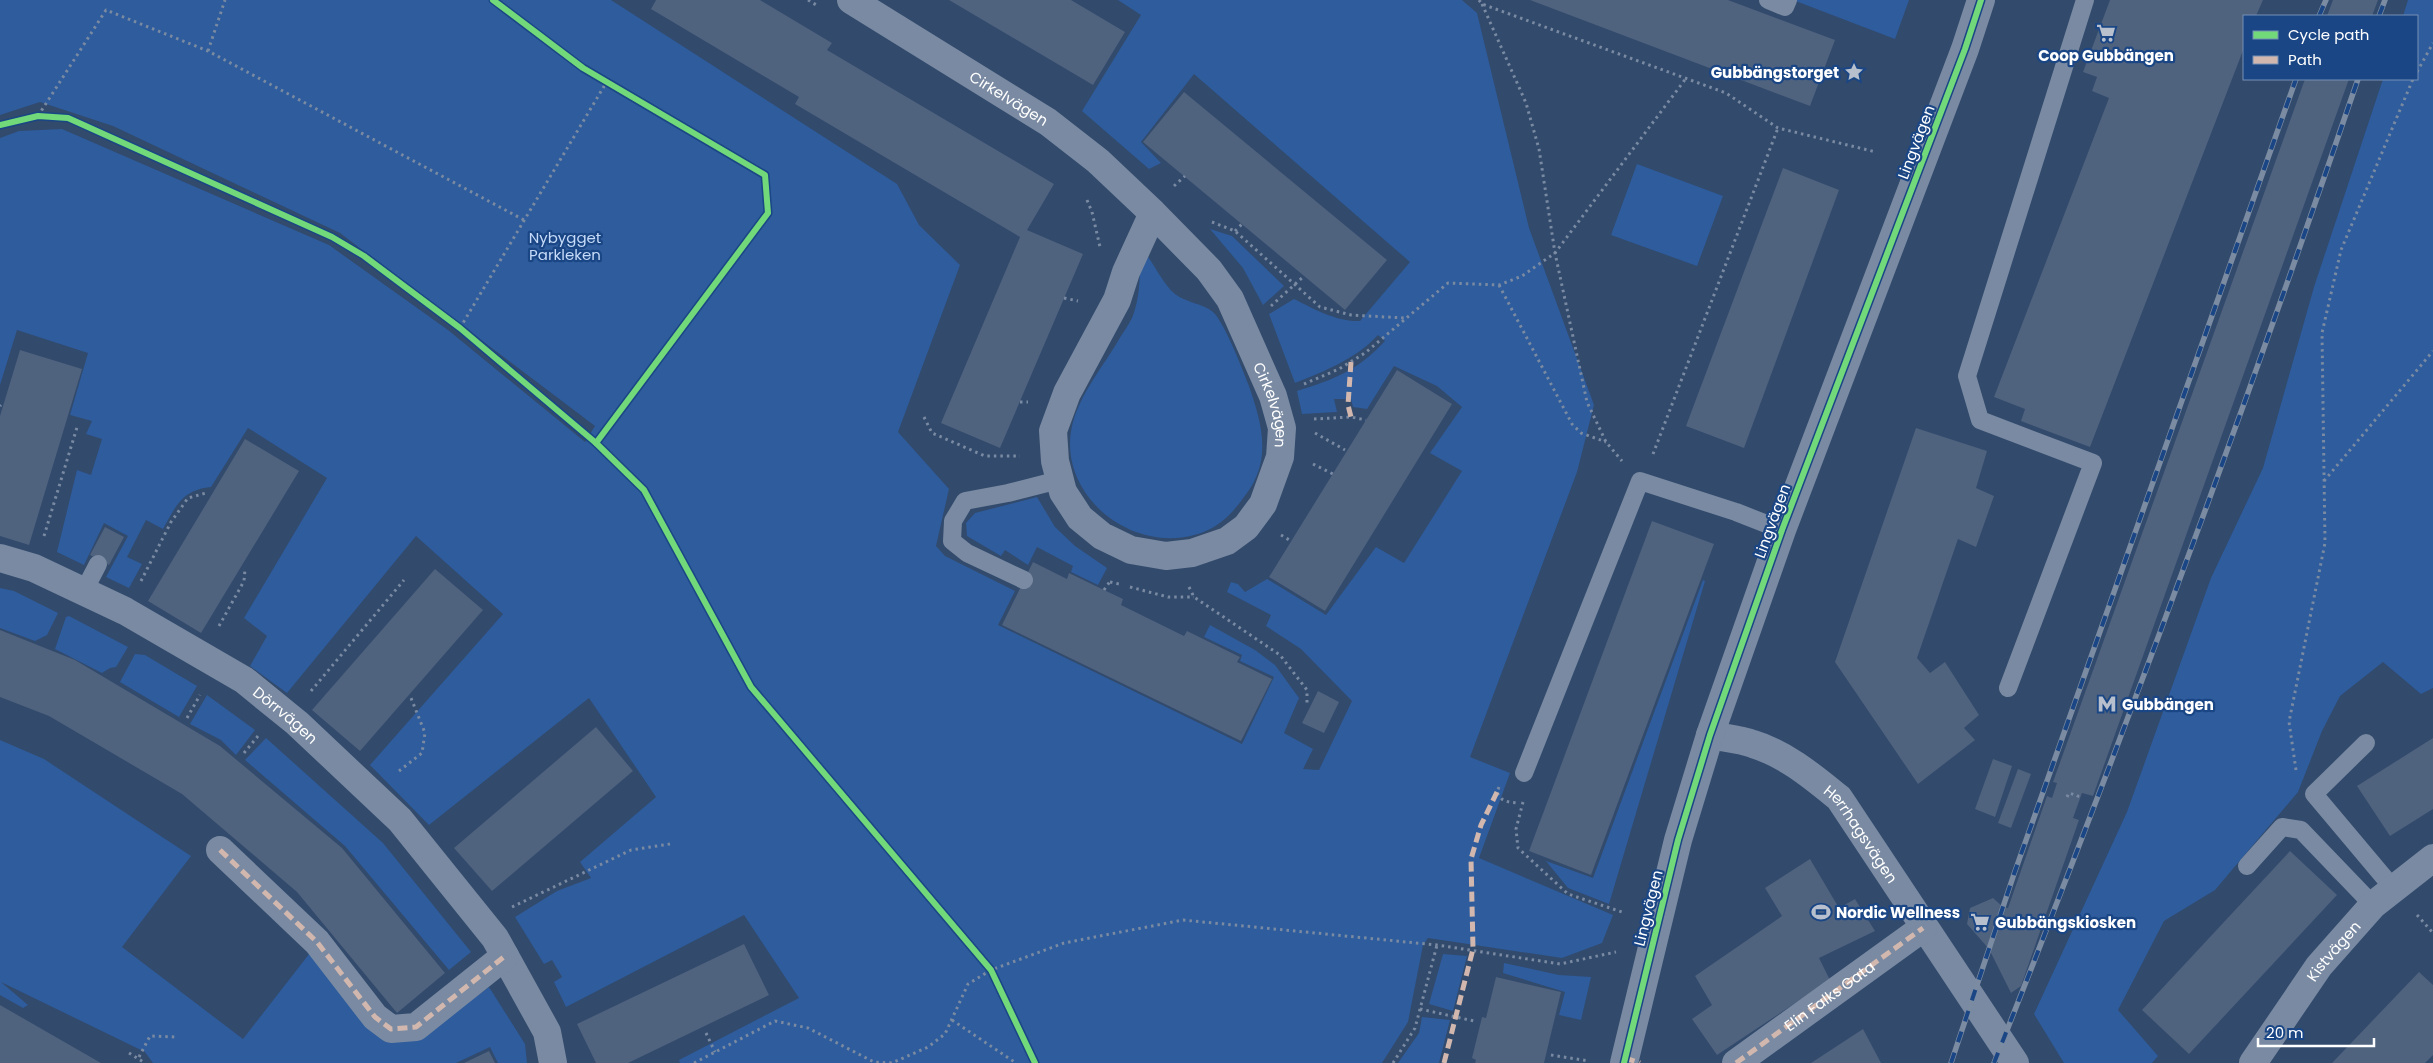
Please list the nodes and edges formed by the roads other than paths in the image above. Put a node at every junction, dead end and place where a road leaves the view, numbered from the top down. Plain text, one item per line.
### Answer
1 (851, 0) edge
2 (1768, 0) edge
3 (1788, 0) edge
4 (1981, 0) edge
5 (2085, 0) edge
6 (1154, 213) junction
7 (1049, 483) junction
8 (1782, 530) junction
9 (0, 558) edge
10 (98, 564) dead end
11 (1024, 580) dead end
12 (84, 591) junction
13 (2008, 688) dead end
14 (1710, 735) junction
15 (2366, 744) dead end
16 (1524, 773) dead end
17 (220, 850) dead end
18 (2433, 858) edge
19 (2247, 866) dead end
20 (2383, 896) junction
21 (1923, 928) junction
22 (505, 956) junction
23 (1630, 1061) edge
24 (553, 1063) edge
25 (1736, 1063) edge
26 (2015, 1063) edge
27 (2253, 1063) edge

1 - 6 street, Cirkelvägen
2 - 3 lane
4 - 8 street, Lingvägen
5 - 13 lane
6 - 7 street, Cirkelvägen
6 - 7 street, Cirkelvägen
7 - 11 lane
8 - 14 street, Lingvägen
8 - 16 lane
9 - 12 street, Dörrvägen
10 - 12 lane
12 - 22 street, Dörrvägen
14 - 21 street, Herrhagsvägen
14 - 23 street, Lingvägen
15 - 20 lane
17 - 22 street
18 - 20 street, Kistvägen
19 - 20 lane
20 - 27 street, Kistvägen
21 - 25 street, Elin Falks Gata
21 - 26 street, Herrhagsvägen
22 - 24 street, Dörrvägen

